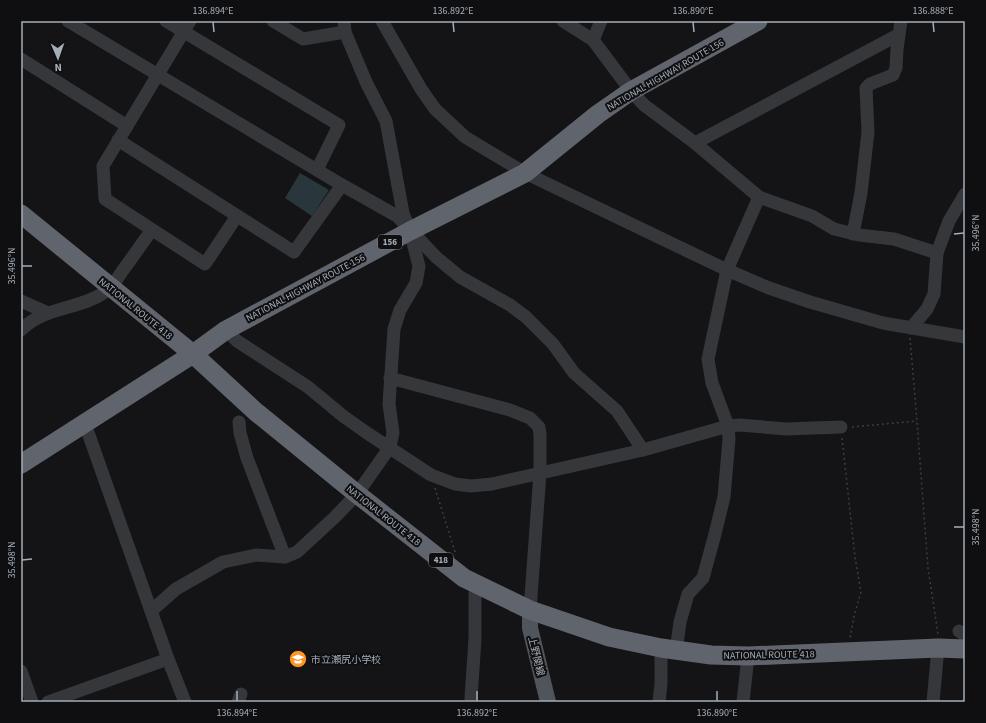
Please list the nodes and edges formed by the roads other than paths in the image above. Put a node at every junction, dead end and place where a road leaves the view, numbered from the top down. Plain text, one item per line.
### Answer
1 (68, 21) edge
2 (166, 21) edge
3 (273, 21) edge
4 (382, 21) edge
5 (562, 21) edge
6 (601, 21) edge
7 (758, 21) edge
8 (903, 21) edge
9 (187, 26) edge
10 (345, 27) edge
11 (898, 35) junction
12 (594, 40) junction
13 (21, 59) edge
14 (158, 74) junction
15 (632, 91) junction
16 (127, 126) junction
17 (118, 140) junction
18 (695, 143) junction
19 (317, 170) junction
20 (525, 173) junction
21 (342, 185) junction
22 (965, 194) edge
23 (759, 197) junction
24 (21, 214) edge
25 (237, 216) junction
26 (152, 230) junction
27 (410, 231) junction
28 (854, 234) junction
29 (937, 253) junction
30 (727, 270) junction
31 (110, 288) junction
32 (21, 301) edge
33 (48, 313) junction
34 (911, 328) junction
35 (21, 330) edge
36 (226, 330) junction
37 (965, 337) edge
38 (193, 354) junction
39 (390, 378) junction
40 (239, 422) dead end
41 (85, 424) junction
42 (728, 426) junction
43 (841, 428) road end
44 (390, 447) junction
45 (643, 450) junction
46 (21, 464) edge
47 (540, 473) junction
48 (356, 494) junction
49 (285, 557) junction
50 (477, 584) junction
51 (530, 610) junction
52 (151, 611) junction
53 (938, 648) junction
54 (668, 649) junction
55 (965, 649) edge
56 (748, 656) junction
57 (168, 659) junction
58 (21, 671) edge
59 (32, 702) edge
60 (48, 702) edge
61 (184, 702) edge
62 (472, 702) edge
63 (548, 702) edge
64 (659, 702) edge
65 (743, 702) edge
66 (933, 702) edge

1 - 14 street
2 - 9 street
3 - 10 street
4 - 20 street
5 - 12 street
6 - 12 street
7 - 15 highway, NATIONAL HIGHWAY ROUTE 156 / 156
8 - 11 street
9 - 14 street
9 - 19 street
10 - 27 street
11 - 18 street
11 - 28 street
12 - 15 street
13 - 16 street
14 - 16 street
14 - 19 street
15 - 18 street
15 - 20 highway, NATIONAL HIGHWAY ROUTE 156 / 156
16 - 17 street
17 - 25 street
17 - 26 street
18 - 23 street
19 - 21 street
20 - 27 highway, NATIONAL HIGHWAY ROUTE 156 / 156
20 - 30 street
21 - 25 street
21 - 27 street
22 - 29 street
23 - 28 street
23 - 30 street
24 - 31 highway, NATIONAL ROUTE 418 / 418
25 - 26 street
26 - 31 street
27 - 36 highway, NATIONAL HIGHWAY ROUTE 156 / 156
27 - 39 street
27 - 45 street
28 - 29 street
29 - 34 street
30 - 34 street
30 - 42 street
31 - 33 street
31 - 38 highway, NATIONAL ROUTE 418 / 418
32 - 33 street
33 - 35 street
34 - 37 street
36 - 38 highway, NATIONAL HIGHWAY ROUTE 156 / 156
36 - 44 street
38 - 41 highway, NATIONAL HIGHWAY ROUTE 156 / 156
38 - 48 highway, NATIONAL ROUTE 418 / 418
39 - 44 street
39 - 47 street
40 - 49 street
41 - 46 highway, NATIONAL HIGHWAY ROUTE 156 / 156
41 - 52 street
42 - 43 street
42 - 45 street
42 - 54 street
44 - 47 street
44 - 48 street
45 - 47 street
47 - 51 street
48 - 49 street
48 - 50 highway, NATIONAL ROUTE 418 / 418
49 - 52 street
50 - 51 highway, NATIONAL ROUTE 418 / 418
50 - 62 street
51 - 54 highway, NATIONAL ROUTE 418 / 418
51 - 63 main road, 上野関線
52 - 57 street
53 - 55 highway, NATIONAL ROUTE 418 / 418
53 - 56 highway, NATIONAL ROUTE 418 / 418
53 - 66 street
54 - 56 highway, NATIONAL ROUTE 418 / 418
54 - 64 street
56 - 65 street
57 - 60 street
57 - 61 street
58 - 59 street

